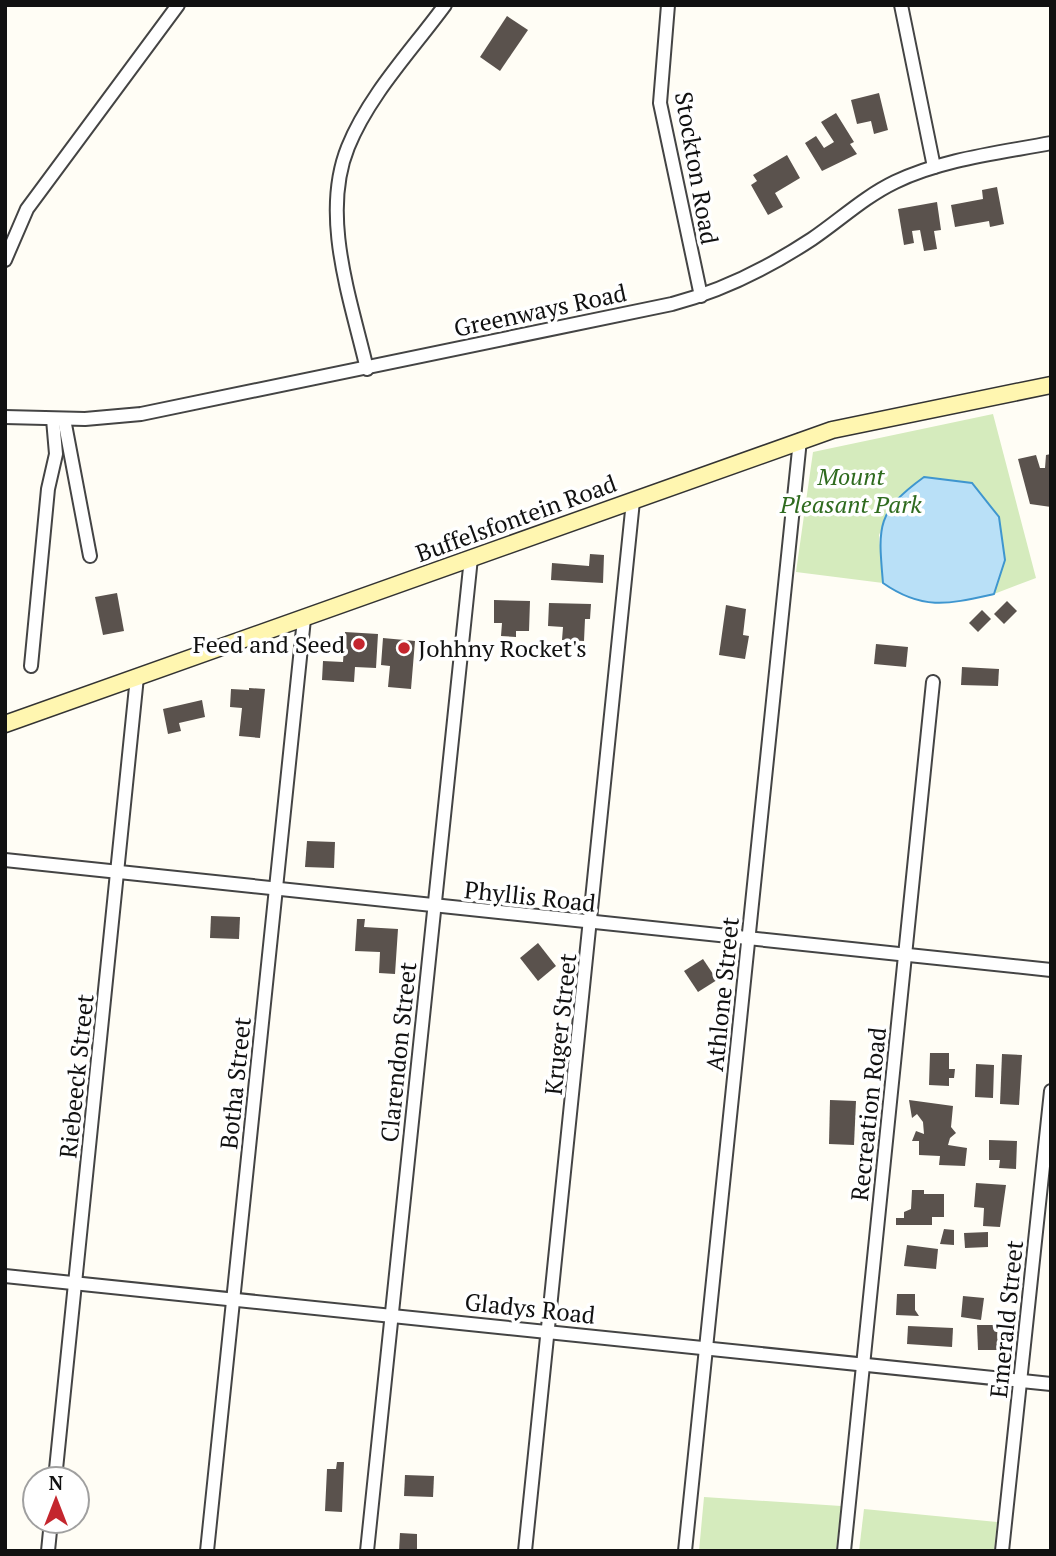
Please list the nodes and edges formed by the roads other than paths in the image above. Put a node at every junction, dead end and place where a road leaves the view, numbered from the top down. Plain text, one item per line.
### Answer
1 (178, 5) edge
2 (444, 5) edge
3 (668, 5) edge
4 (901, 5) edge
5 (1051, 143) edge
6 (934, 167) junction
7 (5, 260) edge
8 (701, 296) junction
9 (367, 369) junction
10 (1051, 385) edge
11 (5, 418) edge
12 (58, 419) junction
13 (800, 440) junction
14 (633, 500) junction
15 (90, 556) dead end
16 (471, 558) junction
17 (304, 619) junction
18 (31, 666) dead end
19 (137, 677) junction
20 (933, 682) dead end
21 (5, 724) edge
22 (5, 860) edge
23 (119, 873) junction
24 (276, 890) junction
25 (435, 906) junction
26 (591, 924) junction
27 (749, 940) junction
28 (905, 954) junction
29 (1051, 970) edge
30 (1051, 1091) edge
31 (5, 1276) edge
32 (74, 1283) junction
33 (233, 1299) junction
34 (392, 1315) junction
35 (548, 1331) junction
36 (706, 1348) junction
37 (863, 1365) junction
38 (1021, 1381) junction
39 (1051, 1384) edge
40 (56, 1465) edge
41 (207, 1551) edge
42 (367, 1551) edge
43 (525, 1551) edge
44 (685, 1551) edge
45 (844, 1551) edge
46 (1002, 1551) edge

1 - 7 street
2 - 9 street
3 - 8 street, Stockton Road
4 - 6 street
5 - 6 street, Greenways Road
6 - 8 street, Greenways Road
8 - 9 street, Greenways Road
9 - 12 street, Greenways Road
10 - 13 main road, Buffelsfontein Road
11 - 12 street, Greenways Road
12 - 15 street
12 - 18 street
13 - 14 main road, Buffelsfontein Road
13 - 27 street, Athlone Street
14 - 16 main road, Buffelsfontein Road
14 - 26 street, Kruger Street
16 - 17 main road, Buffelsfontein Road
16 - 25 street, Clarendon Street
17 - 19 main road, Buffelsfontein Road
17 - 24 street, Botha Street
19 - 21 main road, Buffelsfontein Road
19 - 23 street, Riebeeck Street
20 - 28 street, Recreation Road
22 - 23 street, Phyllis Road
23 - 24 street, Phyllis Road
23 - 32 street, Riebeeck Street
24 - 25 street, Phyllis Road
24 - 33 street, Botha Street
25 - 26 street, Phyllis Road
25 - 34 street, Clarendon Street
26 - 27 street, Phyllis Road
26 - 35 street, Kruger Street
27 - 28 street, Phyllis Road
27 - 36 street, Athlone Street
28 - 29 street, Phyllis Road
28 - 37 street, Recreation Road
30 - 38 street, Emerald Street
31 - 32 street, Gladys Road
32 - 33 street, Gladys Road
32 - 40 street, Riebeeck Street
33 - 34 street, Gladys Road
33 - 41 street, Botha Street
34 - 35 street, Gladys Road
34 - 42 street, Clarendon Street
35 - 36 street, Gladys Road
35 - 43 street, Kruger Street
36 - 37 street, Gladys Road
36 - 44 street, Athlone Street
37 - 38 street, Gladys Road
37 - 45 street, Recreation Road
38 - 39 street, Gladys Road
38 - 46 street, Emerald Street

